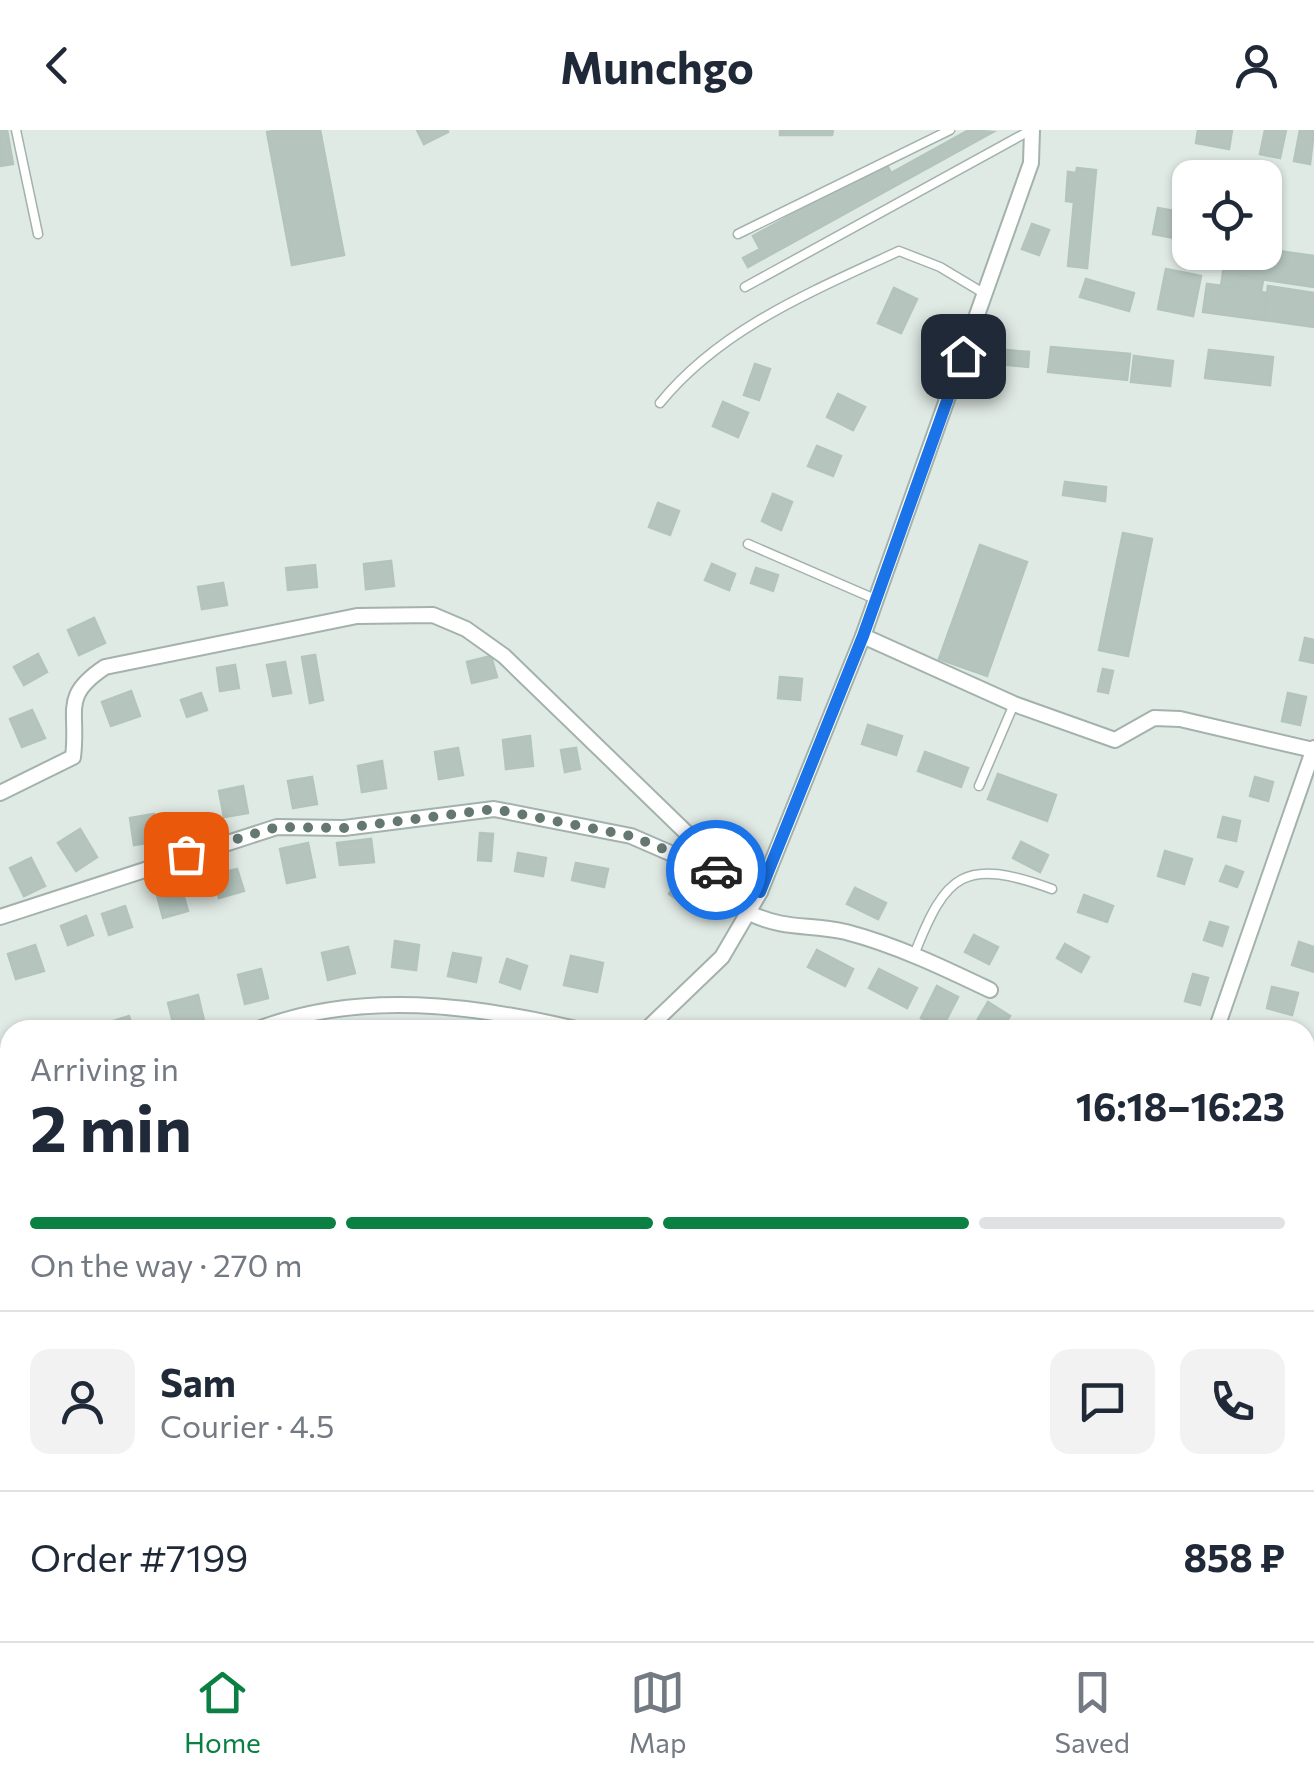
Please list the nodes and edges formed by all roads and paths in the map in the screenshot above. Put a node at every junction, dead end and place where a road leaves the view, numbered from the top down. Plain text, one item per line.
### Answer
1 (16, 130) edge
2 (950, 130) edge
3 (1031, 130) edge
4 (38, 234) dead end
5 (738, 234) dead end
6 (745, 286) dead end
7 (985, 294) junction
8 (660, 403) dead end
9 (748, 544) dead end
10 (875, 599) junction
11 (863, 636) junction
12 (1014, 704) junction
13 (1314, 749) edge
14 (979, 786) dead end
15 (0, 793) edge
16 (732, 877) junction
17 (1052, 889) dead end
18 (760, 892) junction
19 (749, 913) junction
20 (0, 918) edge
21 (914, 955) junction
22 (990, 990) dead end
23 (294, 1020) edge
24 (510, 1020) edge
25 (657, 1020) edge
26 (1219, 1020) edge

1 - 4 lane
2 - 5 lane
3 - 6 lane
3 - 7 street
7 - 8 lane
7 - 10 street
9 - 10 lane
10 - 11 street
11 - 12 street
11 - 18 street
12 - 13 street
12 - 14 lane
13 - 26 street
15 - 16 street
16 - 18 street
16 - 20 street
17 - 21 lane
18 - 19 street
19 - 21 street
19 - 25 street
21 - 22 street
23 - 24 street

